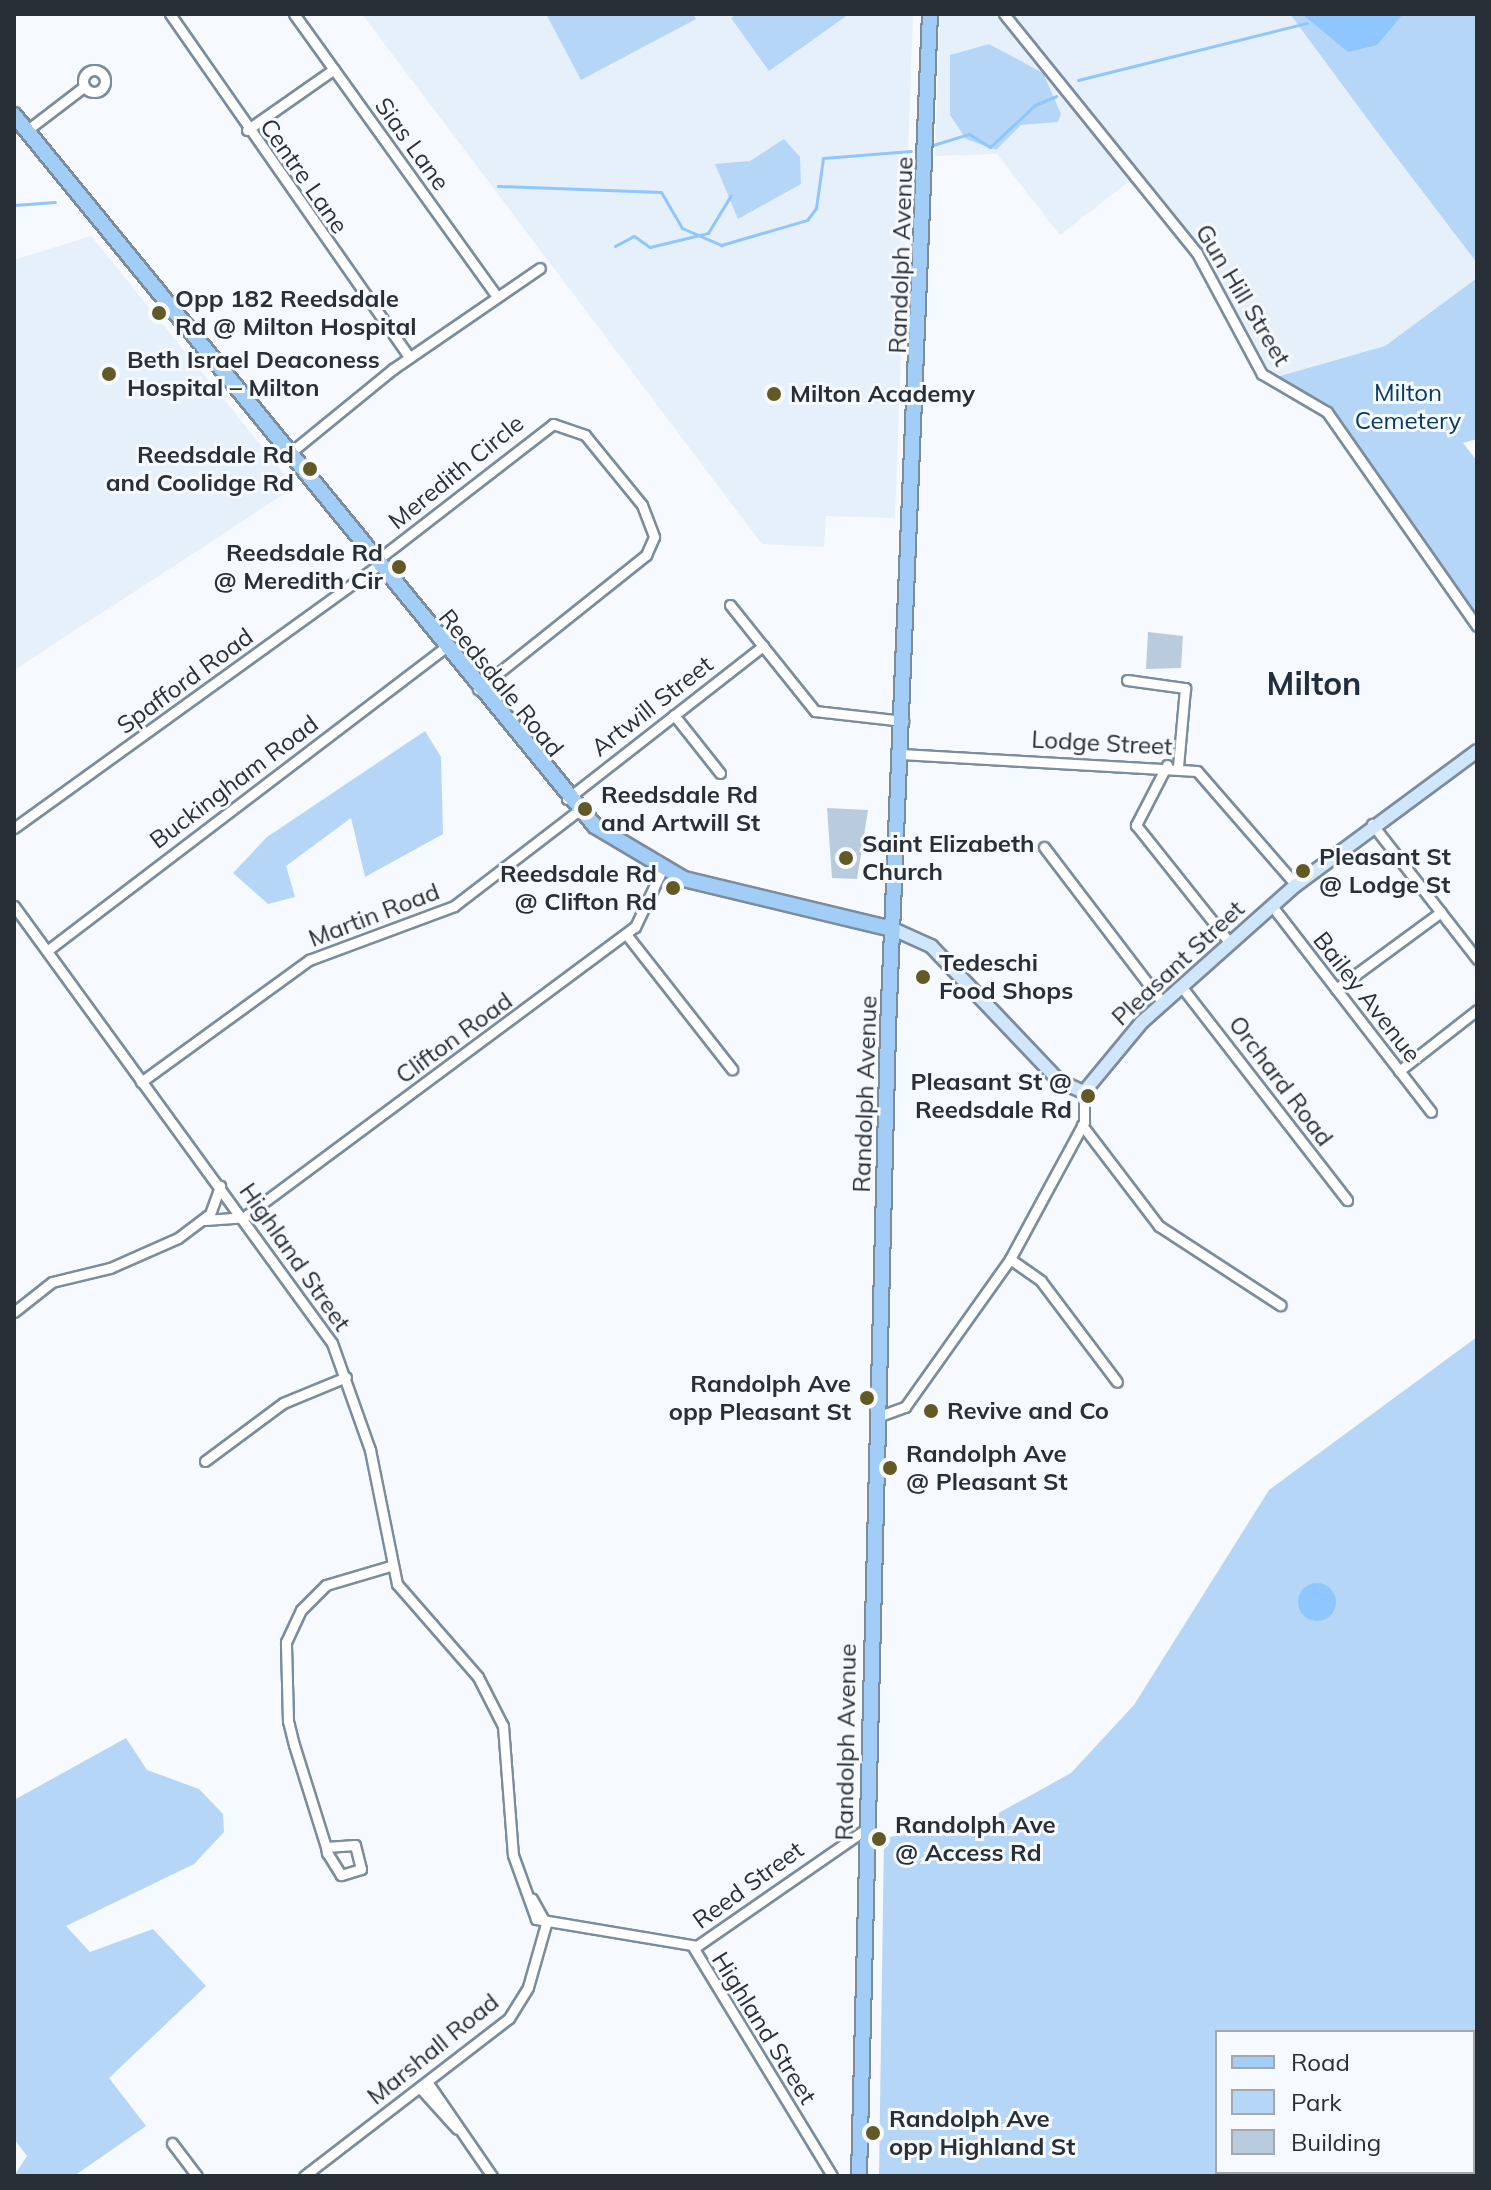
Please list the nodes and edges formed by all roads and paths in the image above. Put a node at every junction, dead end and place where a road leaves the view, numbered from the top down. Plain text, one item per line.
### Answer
1 (170, 14) edge
2 (294, 14) edge
3 (930, 14) edge
4 (1004, 14) edge
5 (334, 69) junction
6 (81, 89) dead end
7 (14, 115) edge
8 (247, 130) junction
9 (26, 131) junction
10 (540, 268) dead end
11 (497, 297) junction
12 (409, 357) junction
13 (290, 453) junction
14 (378, 563) junction
15 (730, 605) dead end
16 (1477, 626) edge
17 (763, 646) junction
18 (445, 648) junction
19 (1127, 680) dead end
20 (478, 689) junction
21 (674, 715) junction
22 (903, 721) junction
23 (1477, 751) edge
24 (901, 754) junction
25 (1172, 766) junction
26 (720, 773) dead end
27 (567, 799) junction
28 (579, 810) junction
29 (1372, 824) junction
30 (14, 828) edge
31 (1044, 847) dead end
32 (662, 870) junction
33 (1296, 885) junction
34 (14, 906) edge
35 (1272, 906) junction
36 (1441, 912) junction
37 (893, 929) junction
38 (626, 934) junction
39 (1230, 943) junction
40 (48, 950) junction
41 (1477, 959) edge
42 (1181, 986) junction
43 (1336, 989) junction
44 (1163, 1003) junction
45 (1477, 1010) edge
46 (732, 1069) dead end
47 (1399, 1071) junction
48 (141, 1082) junction
49 (1084, 1092) junction
50 (1431, 1112) dead end
51 (1082, 1125) junction
52 (220, 1186) junction
53 (1347, 1200) dead end
54 (244, 1217) junction
55 (205, 1220) junction
56 (1010, 1259) junction
57 (1280, 1305) dead end
58 (14, 1312) edge
59 (346, 1377) junction
60 (1117, 1382) dead end
61 (877, 1417) junction
62 (205, 1461) dead end
63 (390, 1566) junction
64 (866, 1829) junction
65 (326, 1847) junction
66 (546, 1924) junction
67 (693, 1947) junction
68 (424, 2085) junction
69 (172, 2143) dead end
70 (197, 2176) edge
71 (304, 2176) edge
72 (492, 2176) edge
73 (832, 2176) edge
74 (859, 2176) edge

1 - 8 street, Centre Lane
2 - 5 street, Sias Lane
3 - 22 main road, Randolph Avenue
4 - 16 street, Gun Hill Street
5 - 8 street
5 - 11 street, Sias Lane
6 - 9 street
7 - 9 main road, Reedsdale Road
8 - 12 street, Centre Lane
9 - 13 main road, Reedsdale Road
10 - 11 street
11 - 12 street
12 - 13 street
13 - 14 main road, Reedsdale Road
14 - 18 main road, Reedsdale Road
14 - 20 street, Meredith Circle
14 - 30 street, Spafford Road
15 - 17 street
17 - 21 street, Artwill Street
17 - 22 street
18 - 20 main road, Reedsdale Road
18 - 40 street, Buckingham Road
19 - 25 street
20 - 27 main road, Reedsdale Road
21 - 26 street
21 - 27 street, Artwill Street
22 - 24 main road, Randolph Avenue
23 - 29 street, Pleasant Street
24 - 25 street, Lodge Street
24 - 37 main road, Randolph Avenue
25 - 33 street, Lodge Street
25 - 39 street
27 - 28 main road, Reedsdale Road
28 - 32 main road, Reedsdale Road
28 - 48 street, Martin Road
29 - 33 street, Pleasant Street
29 - 36 street
31 - 44 street
32 - 37 main road, Reedsdale Road
32 - 38 street, Clifton Road
33 - 35 street, Pleasant Street
34 - 40 street, Highland Street
35 - 39 street, Pleasant Street
35 - 43 street, Bailey Avenue
36 - 41 street
36 - 43 street
37 - 49 street, Reedsdale Road
37 - 61 main road, Randolph Avenue
38 - 46 street
38 - 54 street, Clifton Road
39 - 42 street, Pleasant Street
40 - 48 street, Highland Street
42 - 44 street, Pleasant Street
42 - 53 street, Orchard Road
43 - 47 street, Bailey Avenue
44 - 49 street, Pleasant Street
45 - 47 street
47 - 50 street, Bailey Avenue
48 - 52 street, Highland Street
49 - 51 street
51 - 56 street
51 - 57 street
52 - 54 street, Highland Street
52 - 55 street
54 - 55 street
54 - 59 street, Highland Street
55 - 58 street
56 - 60 street
56 - 61 street
59 - 62 street
59 - 63 street, Highland Street
61 - 64 main road, Randolph Avenue
63 - 65 street
63 - 66 street, Highland Street
64 - 67 street, Reed Street
64 - 74 main road, Randolph Avenue
65 - 65 street
66 - 67 street, Highland Street
66 - 68 street, Marshall Road
67 - 73 street, Highland Street
68 - 71 street, Marshall Road
68 - 72 street
69 - 70 street

